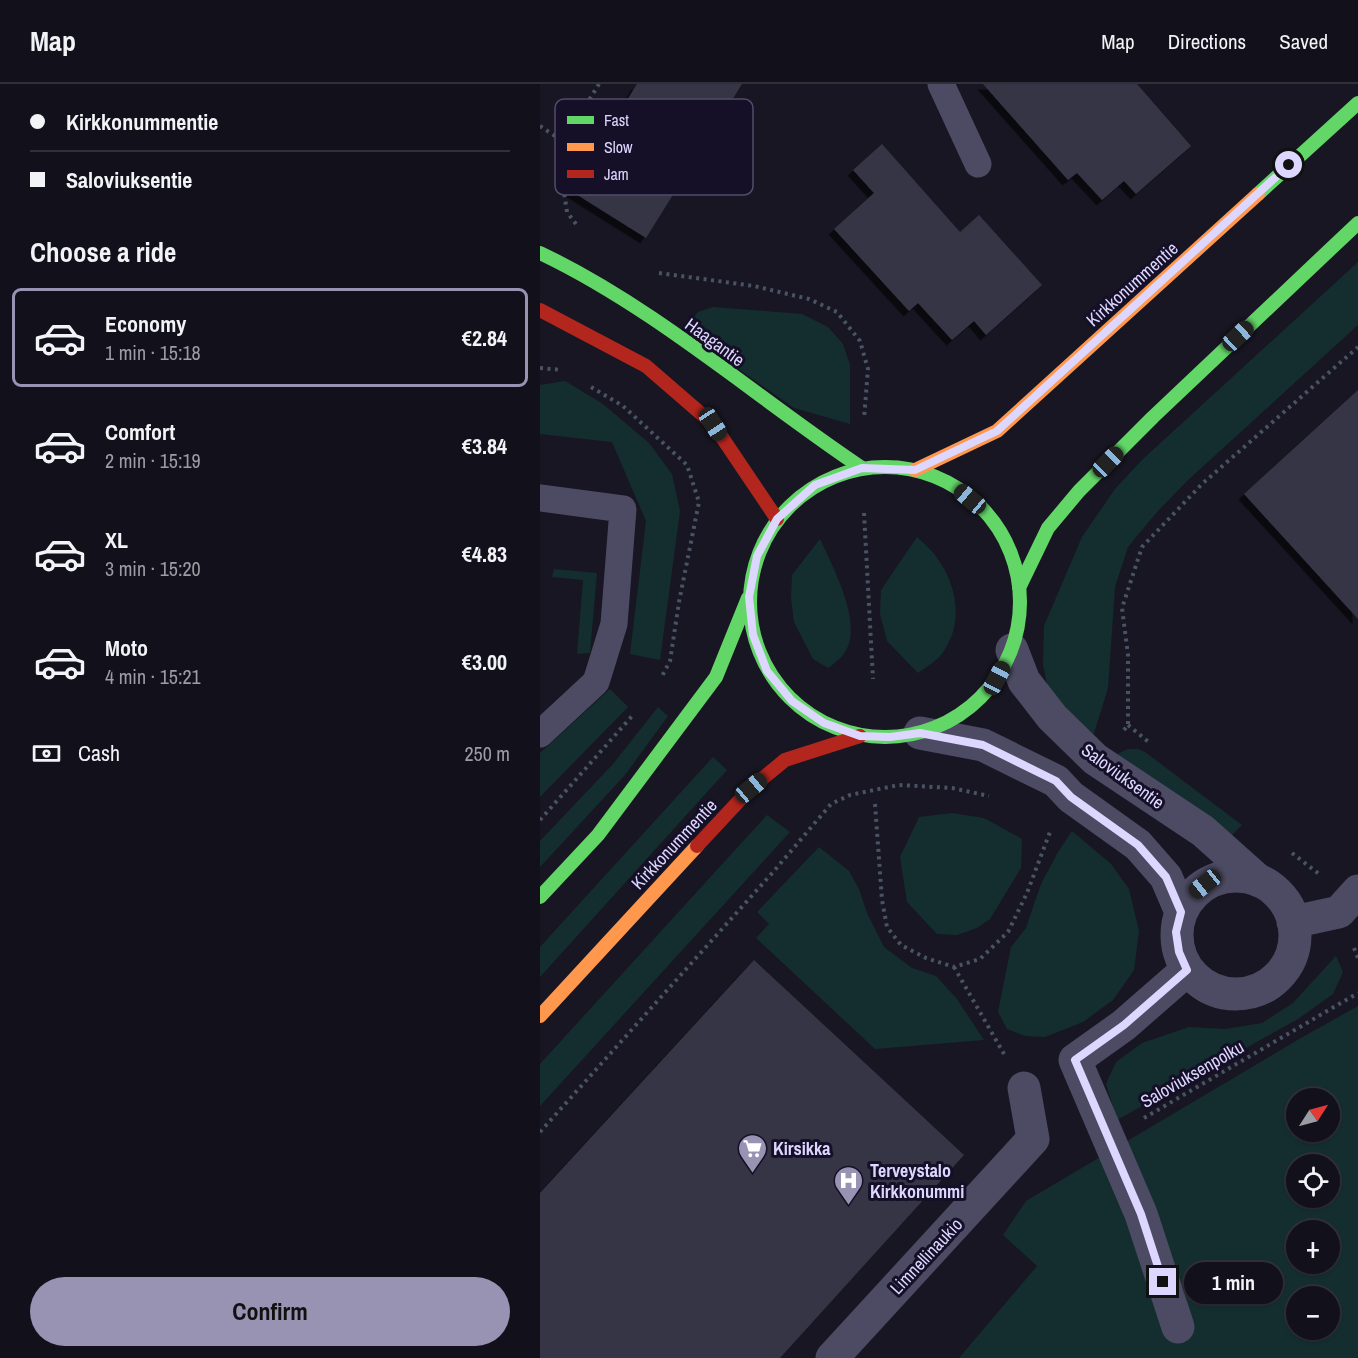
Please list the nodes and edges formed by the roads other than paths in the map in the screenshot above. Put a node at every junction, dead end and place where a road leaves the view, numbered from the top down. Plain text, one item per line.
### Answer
1 (941, 84) edge
2 (1358, 103) edge
3 (978, 164) dead end
4 (1358, 223) edge
5 (540, 254) edge
6 (540, 310) edge
7 (862, 468) junction
8 (915, 470) junction
9 (540, 498) edge
10 (777, 519) junction
11 (1019, 588) junction
12 (749, 597) junction
13 (1012, 650) junction
14 (920, 733) junction
15 (540, 734) edge
16 (860, 736) junction
17 (1259, 880) junction
18 (1358, 891) edge
19 (540, 897) edge
20 (1181, 912) junction
21 (1293, 922) junction
22 (1187, 970) junction
23 (540, 1016) edge
24 (1024, 1088) road end
25 (1178, 1327) dead end
26 (832, 1358) edge

1 - 3 lane
2 - 8 main road, Kirkkonummentie
4 - 11 main road
5 - 7 main road, Haagantie
6 - 10 main road
7 - 8 main road
7 - 10 main road
8 - 11 main road
9 - 15 lane
10 - 12 main road
11 - 13 main road
12 - 16 main road
12 - 19 main road
13 - 14 main road
13 - 17 street, Saloviuksentie
14 - 16 main road
14 - 20 street
16 - 23 main road, Kirkkonummentie
17 - 20 street
17 - 21 street
18 - 21 street
20 - 22 street
21 - 22 street
22 - 25 street
24 - 26 street, Limnellinaukio

